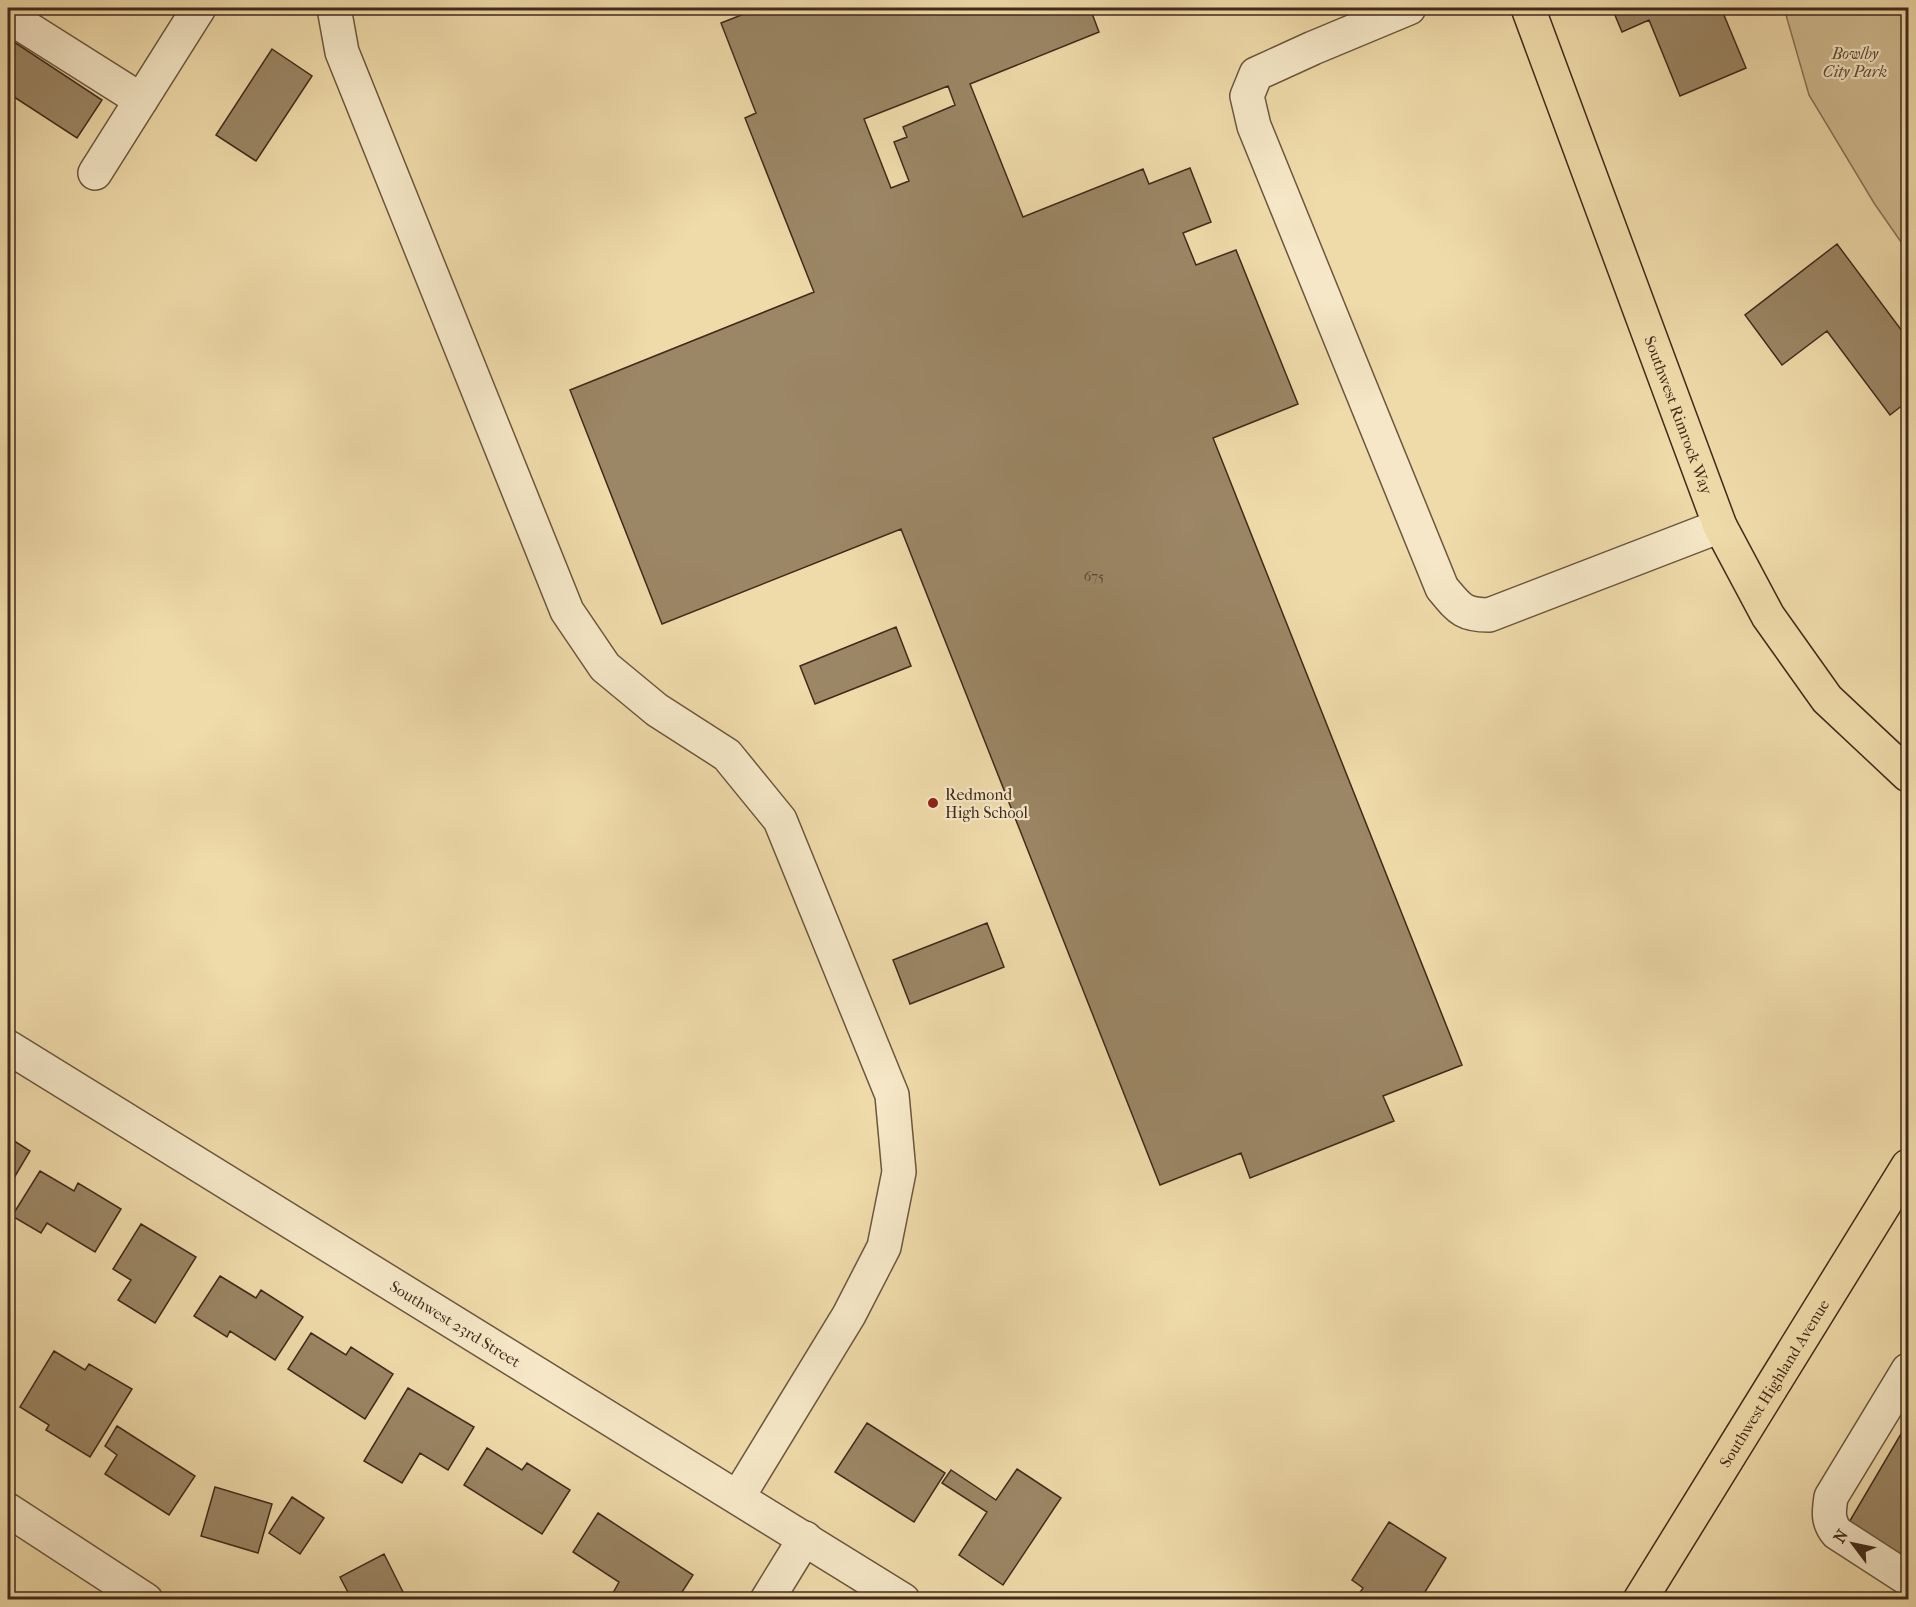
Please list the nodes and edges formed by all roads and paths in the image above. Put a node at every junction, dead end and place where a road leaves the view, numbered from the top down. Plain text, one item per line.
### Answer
1 (199, 8) edge
2 (334, 8) edge
3 (1408, 8) edge
4 (1528, 8) edge
5 (8, 16) edge
6 (141, 100) junction
7 (95, 173) dead end
8 (1720, 526) junction
9 (1908, 775) edge
10 (8, 1047) edge
11 (1908, 1166) edge
12 (1908, 1370) edge
13 (738, 1497) junction
14 (14, 1514) edge
15 (805, 1538) junction
16 (1908, 1579) edge
17 (146, 1599) edge
18 (766, 1599) edge
19 (903, 1599) edge
20 (1640, 1599) edge

1 - 6 street
2 - 13 street
3 - 8 street
4 - 8 main road, Southwest Rimrock Way
5 - 6 street
6 - 7 street
8 - 9 main road, Southwest Rimrock Way
10 - 13 street, Southwest 23rd Street
11 - 20 main road, Southwest Highland Avenue
12 - 16 street
13 - 15 street, Southwest 23rd Street
14 - 17 street
15 - 18 street
15 - 19 street, Southwest 23rd Street

